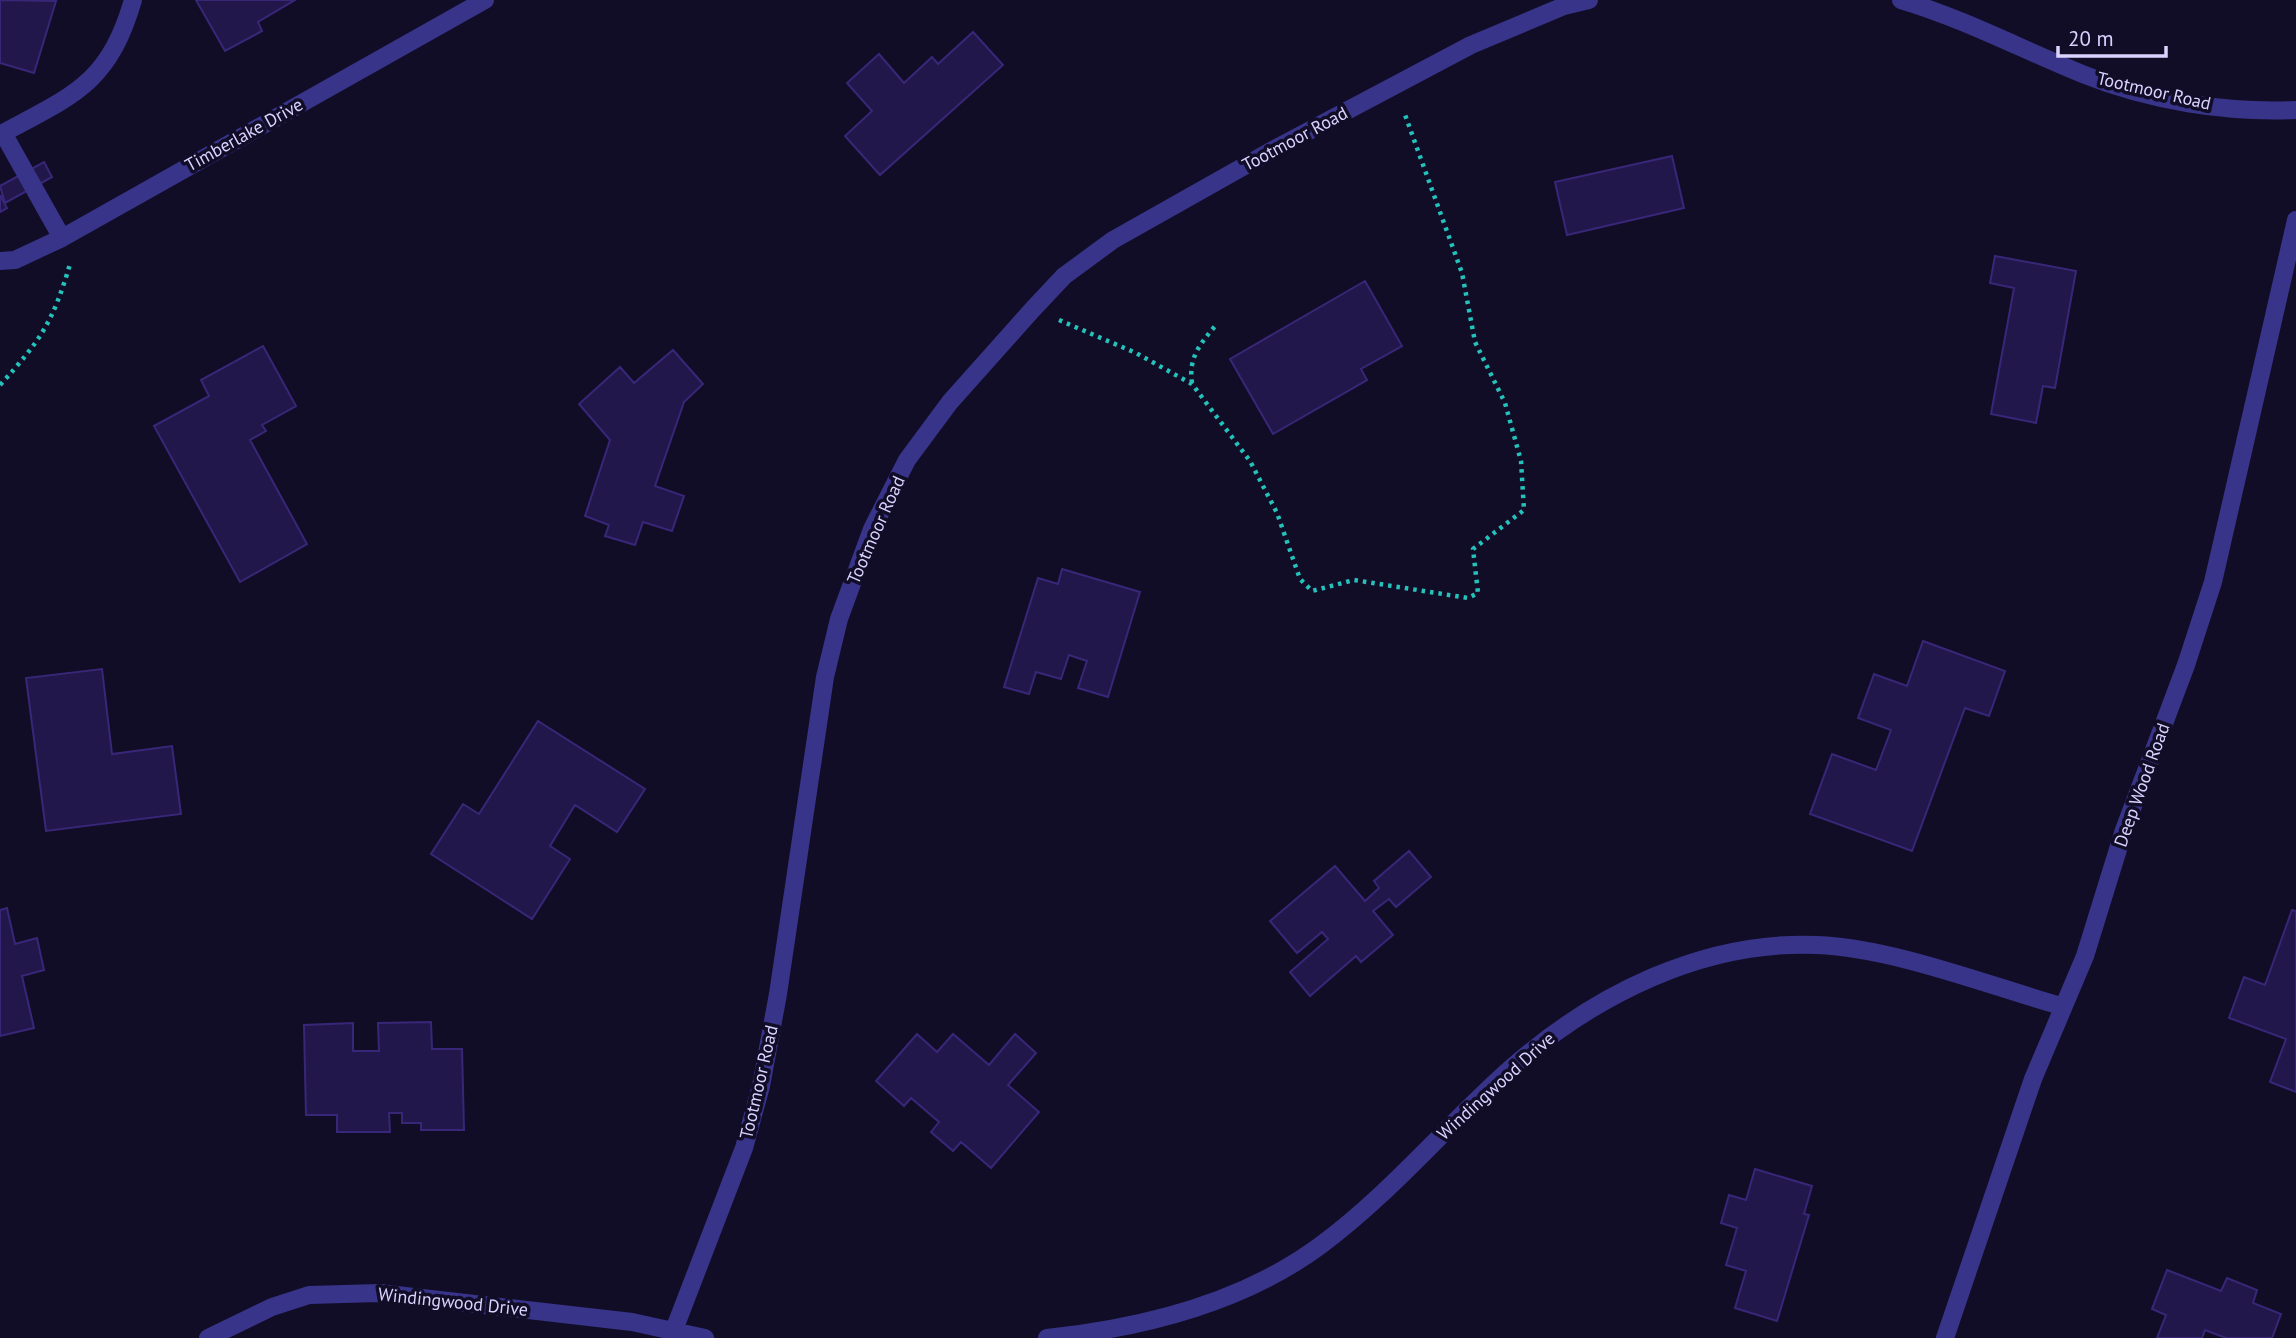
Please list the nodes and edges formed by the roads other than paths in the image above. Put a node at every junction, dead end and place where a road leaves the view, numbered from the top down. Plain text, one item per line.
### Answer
1 (133, 0) edge
2 (485, 0) edge
3 (1589, 0) edge
4 (1901, 0) edge
5 (2296, 110) edge
6 (1, 132) edge
7 (2296, 220) edge
8 (62, 238) junction
9 (0, 261) edge
10 (2061, 1006) junction
11 (674, 1330) junction
12 (208, 1338) edge
13 (705, 1338) edge
14 (1047, 1338) edge
15 (1945, 1338) edge

1 - 6 street
2 - 8 street, Timberlake Drive
3 - 11 street, Tootmoor Road
4 - 5 street, Tootmoor Road
6 - 8 street
7 - 10 street, Deep Wood Road
8 - 9 street, Timberlake Drive
10 - 14 street, Windingwood Drive
10 - 15 street, Deep Wood Road
11 - 12 street, Windingwood Drive
11 - 13 street, Windingwood Drive

